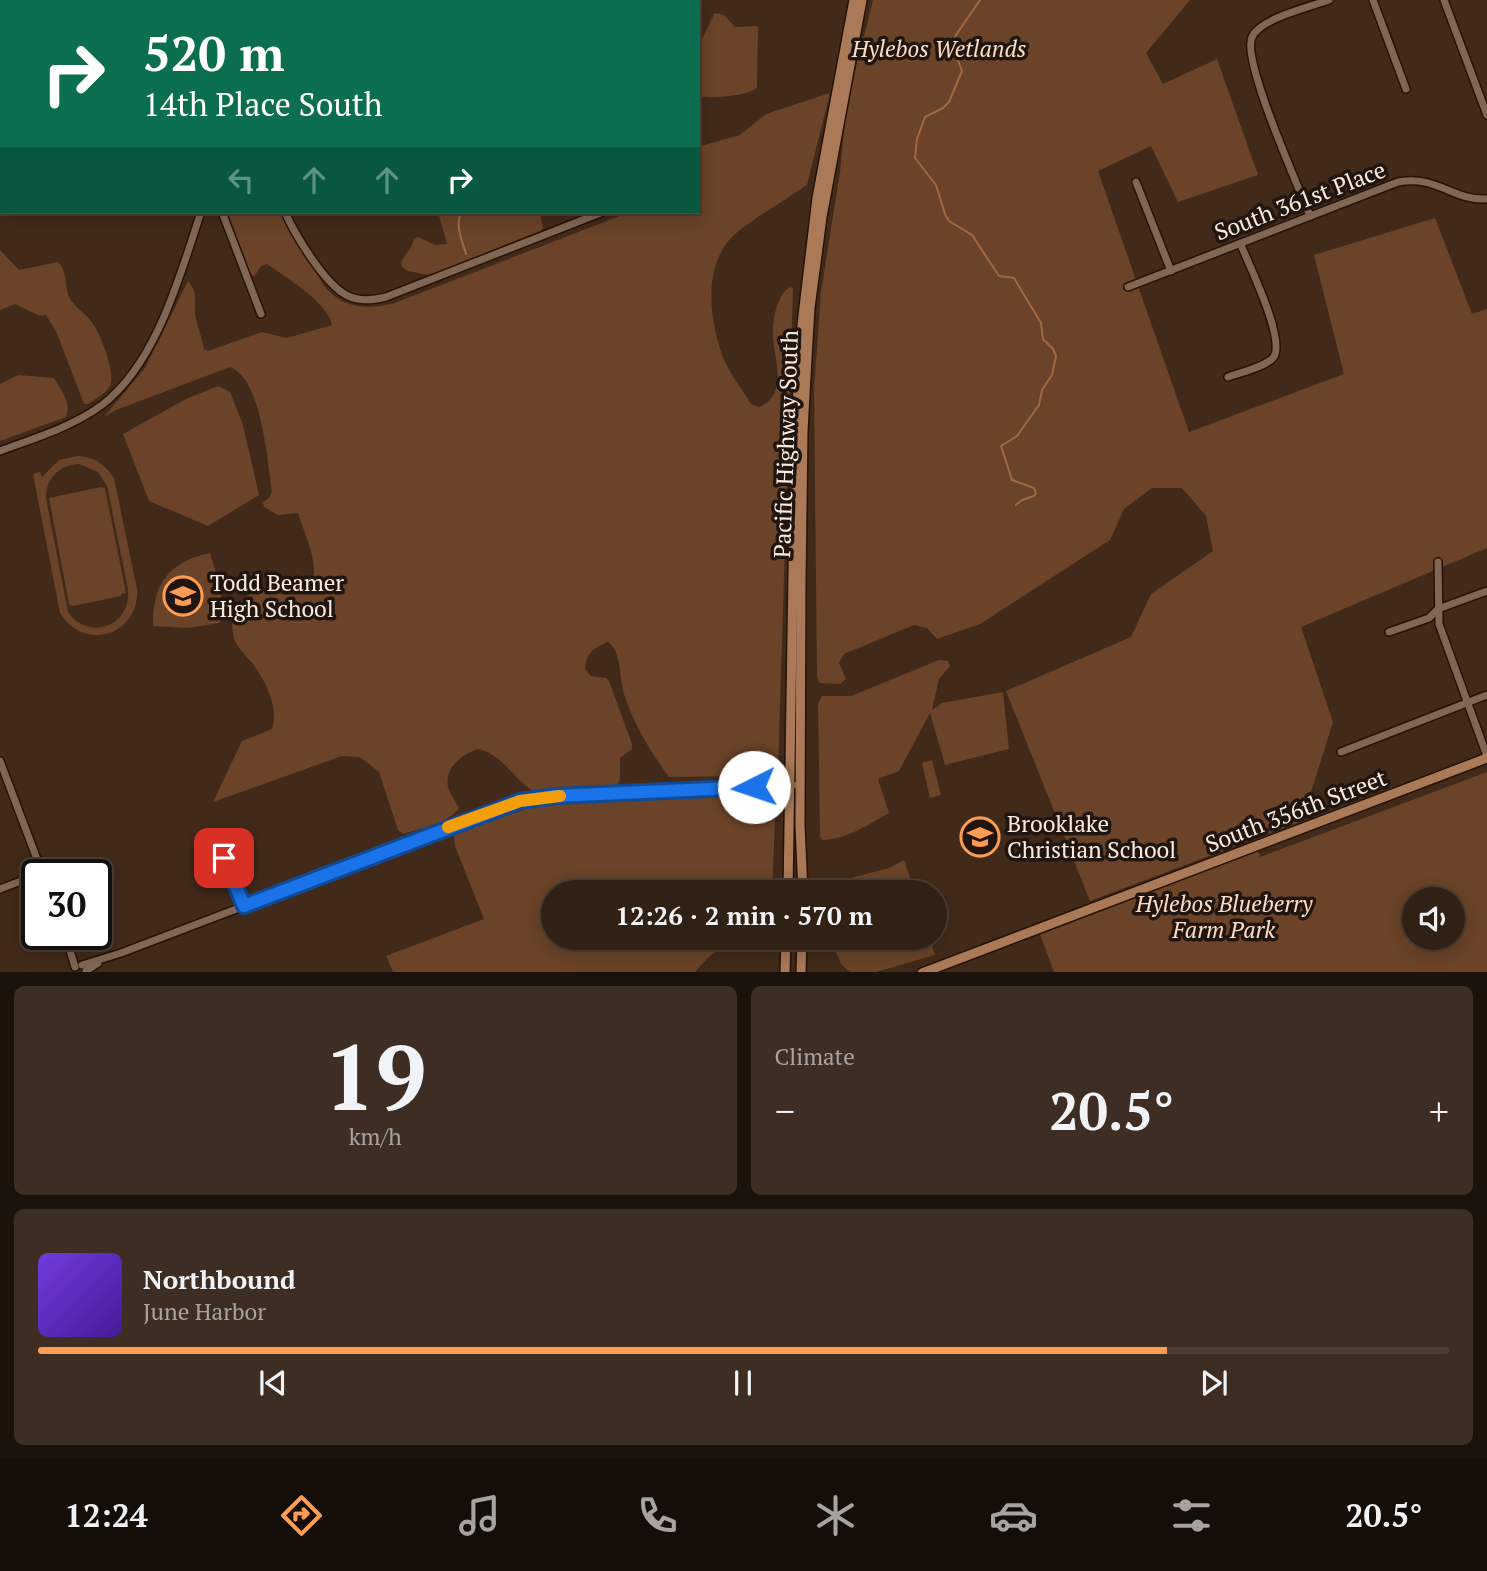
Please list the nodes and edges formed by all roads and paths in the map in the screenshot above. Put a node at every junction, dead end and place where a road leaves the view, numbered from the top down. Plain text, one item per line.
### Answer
1 (854, 0) edge
2 (862, 0) edge
3 (1329, 0) edge
4 (1373, 0) edge
5 (1444, 0) edge
6 (1406, 89) dead end
7 (1487, 115) edge
8 (1136, 181) dead end
9 (1487, 199) edge
10 (200, 214) edge
11 (223, 214) edge
12 (286, 214) edge
13 (598, 214) edge
14 (1310, 216) junction
15 (1241, 244) junction
16 (1171, 271) junction
17 (1128, 287) dead end
18 (261, 313) dead end
19 (1228, 377) dead end
20 (0, 451) edge
21 (1438, 562) dead end
22 (1487, 591) edge
23 (1438, 609) junction
24 (1389, 632) dead end
25 (1487, 695) edge
26 (1468, 702) junction
27 (1341, 752) dead end
28 (1487, 757) edge
29 (0, 761) edge
30 (789, 785) junction
31 (800, 785) junction
32 (224, 858) dead end
33 (34, 859) edge
34 (788, 880) edge
35 (803, 880) edge
36 (21, 882) edge
37 (0, 889) edge
38 (244, 906) junction
39 (71, 950) edge
40 (786, 950) edge
41 (801, 950) edge
42 (78, 969) edge
43 (785, 972) edge
44 (803, 972) edge
45 (922, 972) edge

1 - 30 main road, Pacific Highway South
2 - 31 main road, Pacific Highway South
3 - 14 street
4 - 6 street
5 - 7 street
8 - 16 street
9 - 14 street, South 361st Place
10 - 20 street
11 - 18 street
12 - 13 street
14 - 15 street, South 361st Place
15 - 16 street, South 361st Place
15 - 19 street
16 - 17 street, South 361st Place
21 - 23 street
22 - 23 street
23 - 24 street
23 - 26 street
25 - 26 street
26 - 27 street
26 - 28 street
28 - 45 main road, South 356th Street
29 - 33 street
30 - 31 street
30 - 34 main road, Pacific Highway South
30 - 38 street
31 - 35 main road, Pacific Highway South
32 - 38 street
36 - 37 street
38 - 42 street
39 - 42 street
40 - 43 main road
41 - 44 main road

